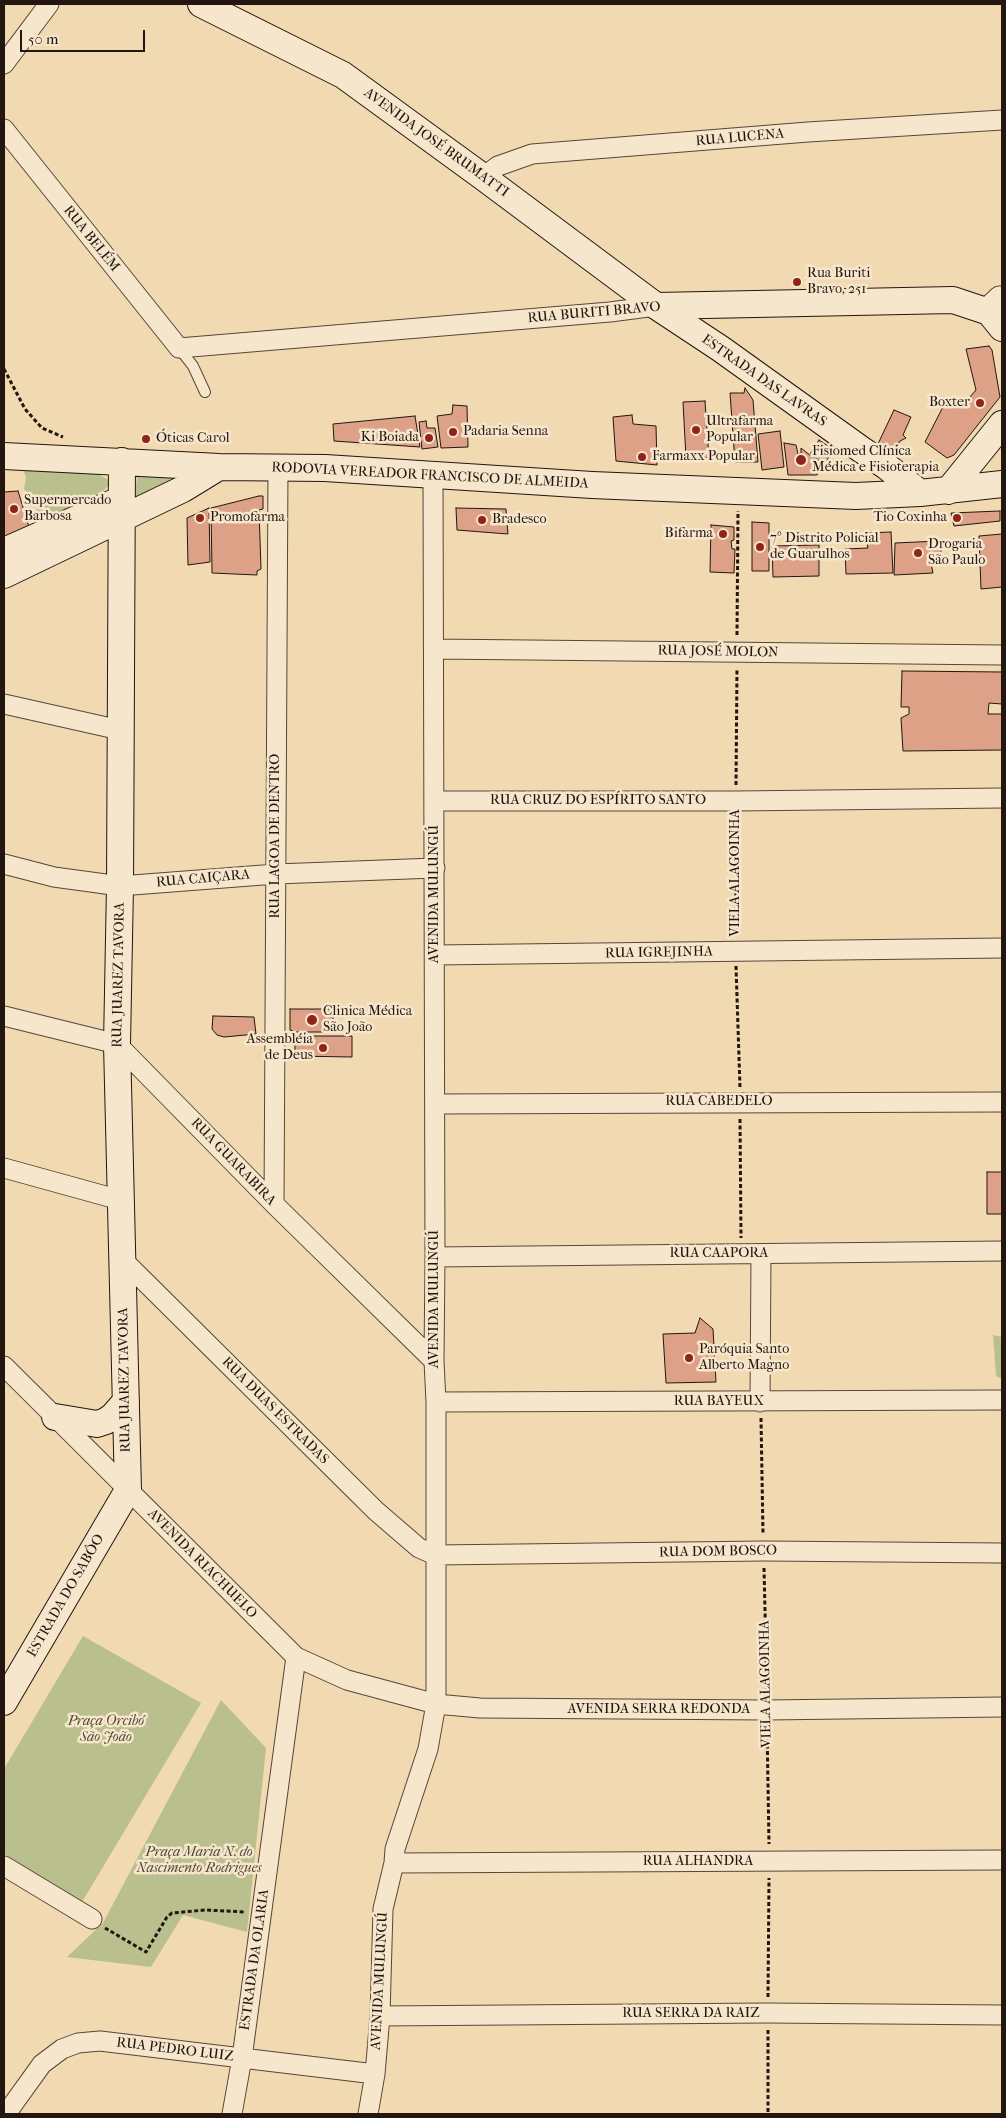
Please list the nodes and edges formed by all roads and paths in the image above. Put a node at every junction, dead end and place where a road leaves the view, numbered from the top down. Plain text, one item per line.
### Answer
1 (49, 4) edge
2 (202, 4) edge
3 (4, 64) edge
4 (1002, 120) edge
5 (4, 129) edge
6 (483, 177) junction
7 (748, 305) junction
8 (656, 306) junction
9 (996, 311) edge
10 (179, 348) junction
11 (721, 349) junction
12 (4, 369) edge
13 (205, 392) dead end
14 (1002, 424) edge
15 (66, 438) dead end
16 (862, 450) junction
17 (4, 456) edge
18 (122, 461) junction
19 (219, 467) junction
20 (278, 467) junction
21 (433, 475) junction
22 (1002, 484) edge
23 (948, 491) junction
24 (738, 493) junction
25 (920, 493) junction
26 (856, 496) junction
27 (122, 509) junction
28 (4, 551) edge
29 (4, 575) edge
30 (434, 649) junction
31 (737, 652) junction
32 (1002, 655) edge
33 (4, 704) edge
34 (120, 730) junction
35 (1002, 798) edge
36 (736, 801) junction
37 (435, 802) junction
38 (4, 864) edge
39 (435, 868) junction
40 (276, 874) junction
41 (120, 886) junction
42 (1002, 948) edge
43 (736, 952) junction
44 (435, 955) junction
45 (4, 1016) edge
46 (117, 1044) junction
47 (740, 1102) junction
48 (1002, 1102) edge
49 (435, 1104) junction
50 (4, 1168) edge
51 (120, 1200) junction
52 (274, 1204) junction
53 (1002, 1251) edge
54 (741, 1253) junction
55 (761, 1254) junction
56 (435, 1257) junction
57 (122, 1259) junction
58 (434, 1361) junction
59 (4, 1366) edge
60 (1002, 1400) edge
61 (126, 1401) junction
62 (436, 1402) junction
63 (760, 1402) junction
64 (55, 1417) junction
65 (128, 1490) junction
66 (764, 1551) junction
67 (1002, 1553) edge
68 (434, 1555) junction
69 (296, 1657) junction
70 (4, 1702) edge
71 (436, 1704) junction
72 (1002, 1707) edge
73 (767, 1710) junction
74 (1002, 1860) edge
75 (769, 1862) junction
76 (394, 1864) junction
77 (4, 1866) edge
78 (261, 1912) junction
79 (92, 1919) joint
80 (768, 2013) junction
81 (1002, 2015) edge
82 (380, 2016) junction
83 (242, 2058) junction
84 (375, 2074) junction
85 (6, 2114) edge
86 (232, 2114) edge
87 (368, 2114) edge
88 (768, 2114) edge

1 - 3 street
2 - 6 main road, AVENIDA JOSÉ BRUMATTI
4 - 6 street, RUA LUCENA
5 - 10 street, RUA BELÉM
6 - 8 main road, AVENIDA JOSÉ BRUMATTI
7 - 8 main road, RUA BURITI BRAVO
7 - 9 main road, RUA BURITI BRAVO
7 - 11 main road
8 - 10 street, RUA BURITI BRAVO
8 - 11 main road, ESTRADA DAS LAVRAS
10 - 13 lane
11 - 16 main road, ESTRADA DAS LAVRAS
12 - 15 path
14 - 23 main road
16 - 25 main road, ESTRADA DAS LAVRAS
16 - 26 main road
17 - 18 main road, RODOVIA VEREADOR FRANCISCO DE ALMEIDA
18 - 19 main road, RODOVIA VEREADOR FRANCISCO DE ALMEIDA
18 - 27 main road, RUA JUAREZ TAVORA
19 - 20 main road, RODOVIA VEREADOR FRANCISCO DE ALMEIDA
19 - 27 main road
20 - 21 main road, RODOVIA VEREADOR FRANCISCO DE ALMEIDA
20 - 40 street, RUA LAGOA DE DENTRO
21 - 24 main road, RODOVIA VEREADOR FRANCISCO DE ALMEIDA
21 - 30 street, AVENIDA MULUNGÚ
22 - 23 main road
23 - 25 main road
24 - 26 main road, RODOVIA VEREADOR FRANCISCO DE ALMEIDA
24 - 31 path, VIELA ALAGOINHA
25 - 26 main road, RODOVIA VEREADOR FRANCISCO DE ALMEIDA
27 - 28 main road
27 - 29 main road
27 - 34 main road, RUA JUAREZ TAVORA
30 - 31 street, RUA JOSÉ MOLON
30 - 37 street, AVENIDA MULUNGÚ
31 - 32 street, RUA JOSÉ MOLON
31 - 36 path, VIELA ALAGOINHA
33 - 34 street
34 - 41 main road, RUA JUAREZ TAVORA
35 - 36 street, RUA CRUZ DO ESPÍRITO SANTO
36 - 37 street, RUA CRUZ DO ESPÍRITO SANTO
36 - 43 path, VIELA ALAGOINHA
37 - 39 street, AVENIDA MULUNGÚ
38 - 41 street, RUA CAIÇARA
39 - 40 street, RUA CAIÇARA
39 - 44 street, AVENIDA MULUNGÚ
40 - 41 street, RUA CAIÇARA
40 - 52 street, RUA LAGOA DE DENTRO
41 - 46 main road, RUA JUAREZ TAVORA
42 - 43 street, RUA IGREJINHA
43 - 44 street, RUA IGREJINHA
43 - 47 path, VIELA ALAGOINHA
44 - 49 street, AVENIDA MULUNGÚ
45 - 46 street
46 - 51 main road, RUA JUAREZ TAVORA
46 - 52 street, RUA GUARABIRA
47 - 48 street, RUA CABEDELO
47 - 49 street, RUA CABEDELO
47 - 54 path, VIELA ALAGOINHA
49 - 56 street, AVENIDA MULUNGÚ
50 - 51 street
51 - 57 main road, RUA JUAREZ TAVORA
52 - 58 street, RUA GUARABIRA
53 - 55 street, RUA CAAPORA
54 - 55 street, RUA CAAPORA
54 - 56 street, RUA CAAPORA
55 - 63 street
56 - 58 street, AVENIDA MULUNGÚ
57 - 61 main road, RUA JUAREZ TAVORA
57 - 68 street, RUA DUAS ESTRADAS
58 - 62 street, AVENIDA MULUNGÚ
59 - 64 street, AVENIDA RIACHUELO
60 - 63 street, RUA BAYEUX
61 - 64 main road
61 - 65 main road, RUA JUAREZ TAVORA
62 - 63 street, RUA BAYEUX
62 - 68 street, AVENIDA MULUNGÚ
63 - 66 path, VIELA ALAGOINHA
64 - 65 street, AVENIDA RIACHUELO
65 - 69 street, AVENIDA RIACHUELO
65 - 70 main road, ESTRADA DO SABÔO
66 - 67 street, RUA DOM BOSCO
66 - 68 street, RUA DOM BOSCO
66 - 73 path, VIELA ALAGOINHA
68 - 71 street, AVENIDA MULUNGÚ
69 - 71 street, AVENIDA RIACHUELO
69 - 78 street, ESTRADA DA OLARIA
71 - 73 street, AVENIDA SERRA REDONDA
71 - 76 street, AVENIDA MULUNGÚ
72 - 73 street, AVENIDA SERRA REDONDA
73 - 75 path, VIELA ALAGOINHA
74 - 75 street, RUA ALHANDRA
75 - 76 street, RUA ALHANDRA
75 - 80 path, VIELA ALAGOINHA
76 - 82 street, AVENIDA MULUNGÚ
77 - 79 street
78 - 79 path
78 - 83 street, ESTRADA DA OLARIA
80 - 81 street, RUA SERRA DA RAIZ
80 - 82 street, RUA SERRA DA RAIZ
80 - 88 path, VIELA ALAGOINHA
82 - 84 street, AVENIDA MULUNGÚ
83 - 84 street, RUA PEDRO LUIZ
83 - 85 street, RUA PEDRO LUIZ
83 - 86 street, ESTRADA DA OLARIA
84 - 87 street, AVENIDA MULUNGÚ

